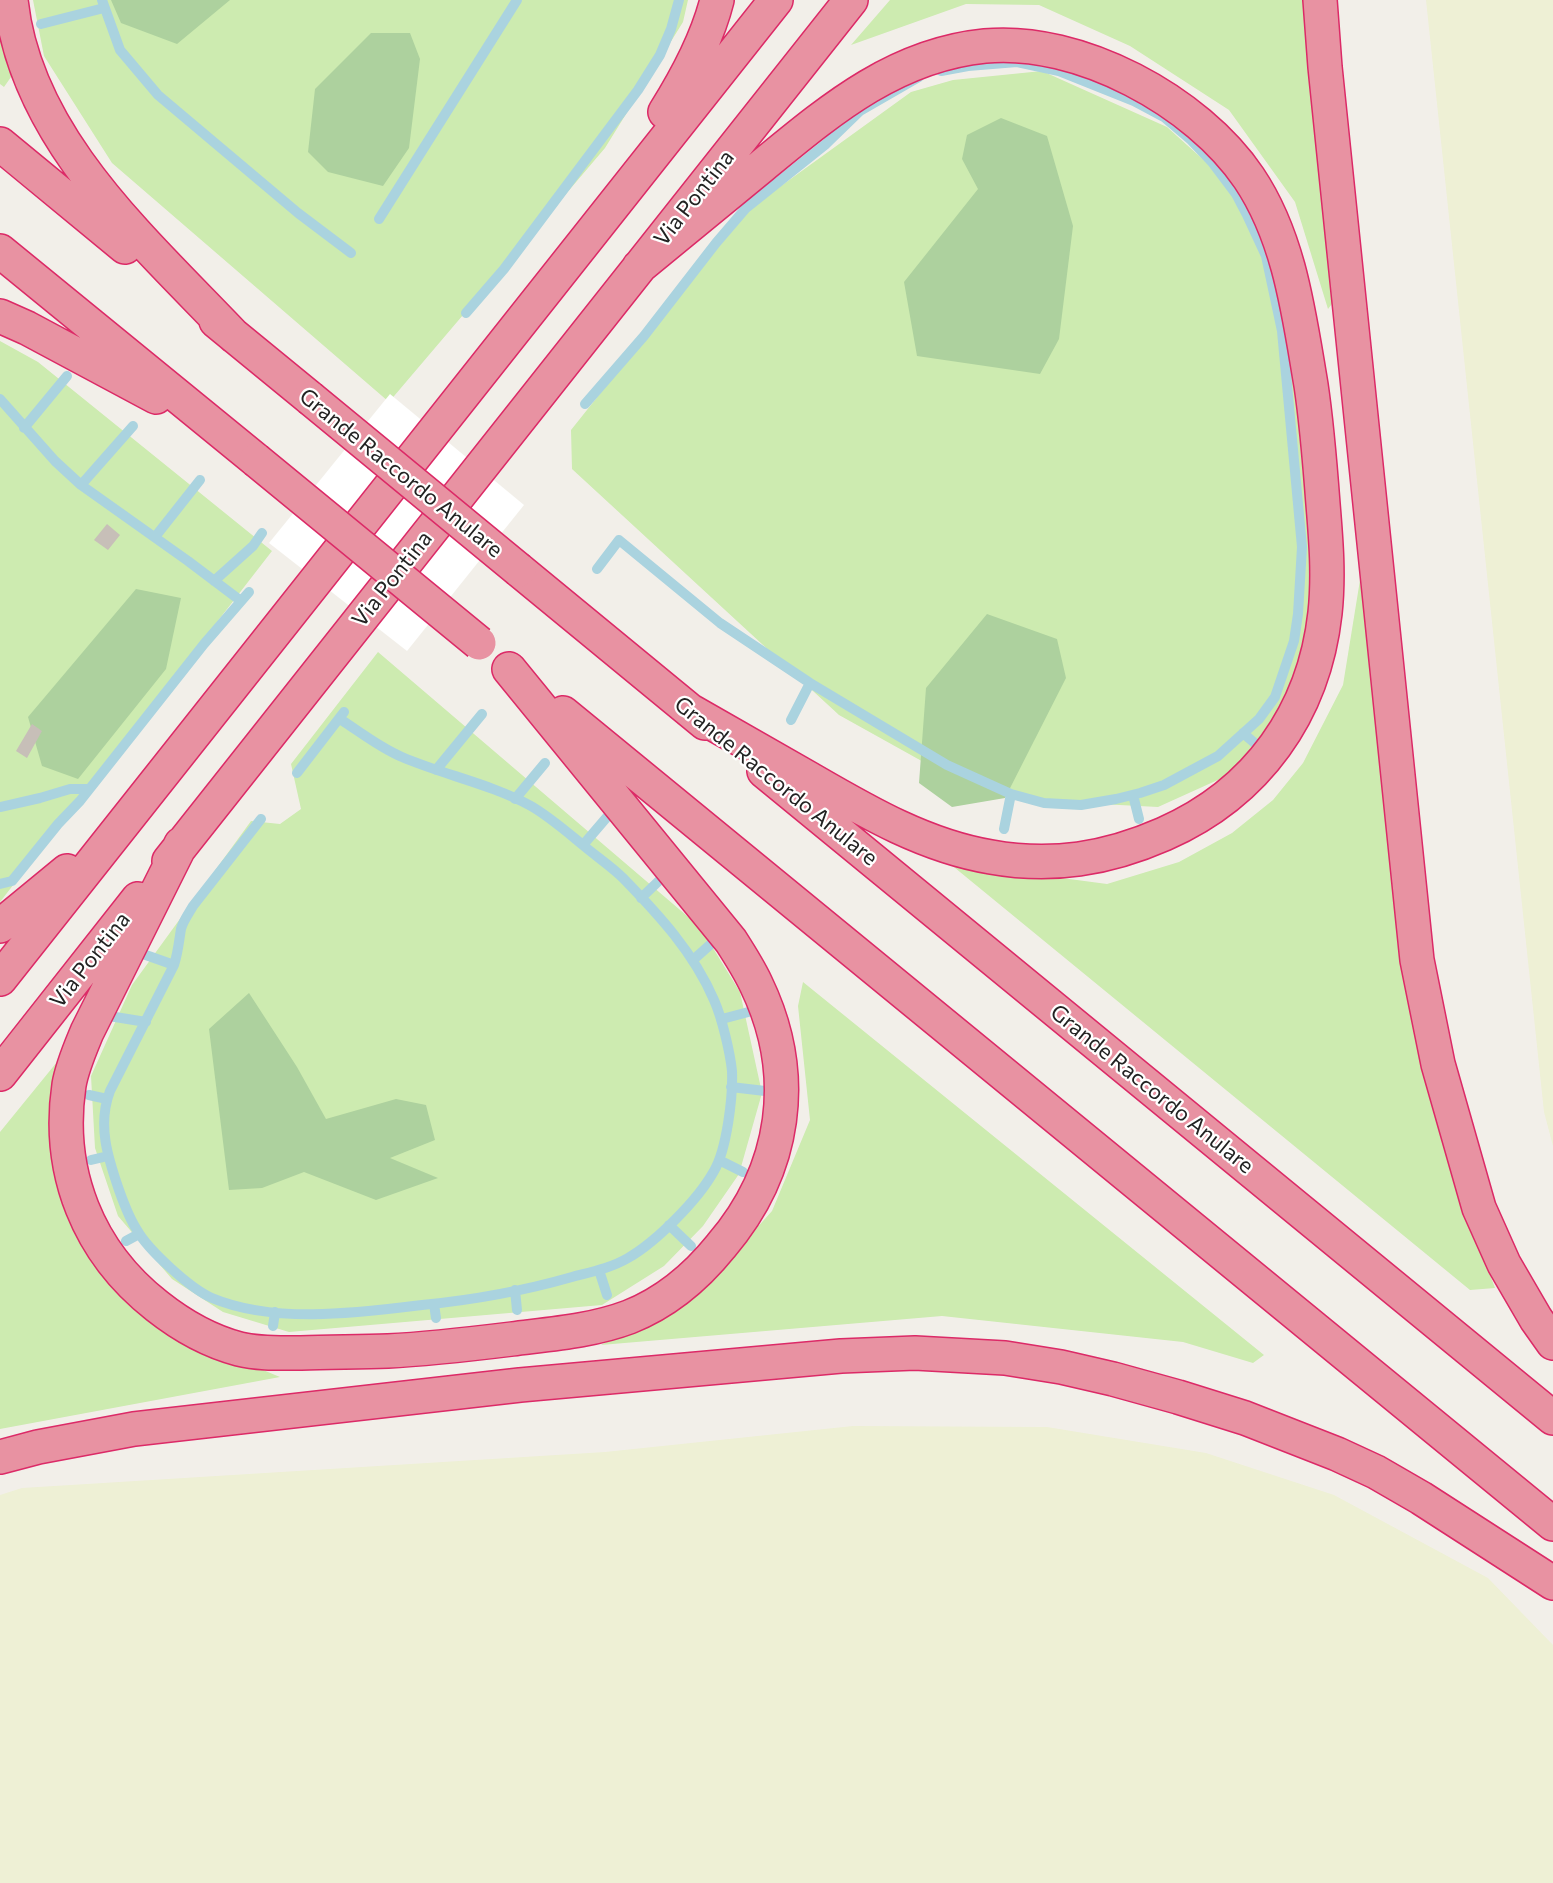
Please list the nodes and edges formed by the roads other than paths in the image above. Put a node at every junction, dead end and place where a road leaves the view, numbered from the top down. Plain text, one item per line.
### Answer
1 (11, 0) edge
2 (717, 0) edge
3 (776, 0) edge
4 (851, 0) edge
5 (1320, 0) edge
6 (0, 144) edge
7 (580, 249) junction
8 (0, 251) edge
9 (639, 267) junction
10 (0, 316) edge
11 (234, 336) junction
12 (220, 431) junction
13 (509, 669) junction
14 (689, 710) junction
15 (115, 832) junction
16 (181, 844) junction
17 (0, 926) edge
18 (0, 979) edge
19 (0, 1074) edge
20 (1553, 1343) edge
21 (1553, 1418) edge
22 (0, 1457) edge
23 (1553, 1524) edge
24 (1553, 1583) edge

1 - 11 highway
2 - 7 highway
3 - 7 highway
4 - 9 highway, Via Pontina
5 - 20 highway
6 - 11 highway, Grande Raccordo Anulare
7 - 15 highway
8 - 12 highway
9 - 14 highway
9 - 16 highway, Via Pontina
10 - 12 highway
11 - 14 highway, Grande Raccordo Anulare, bridge
12 - 13 highway, bridge
13 - 16 highway
13 - 23 highway
14 - 21 highway, Grande Raccordo Anulare
15 - 17 highway
15 - 18 highway
16 - 19 highway, Via Pontina
22 - 24 highway

